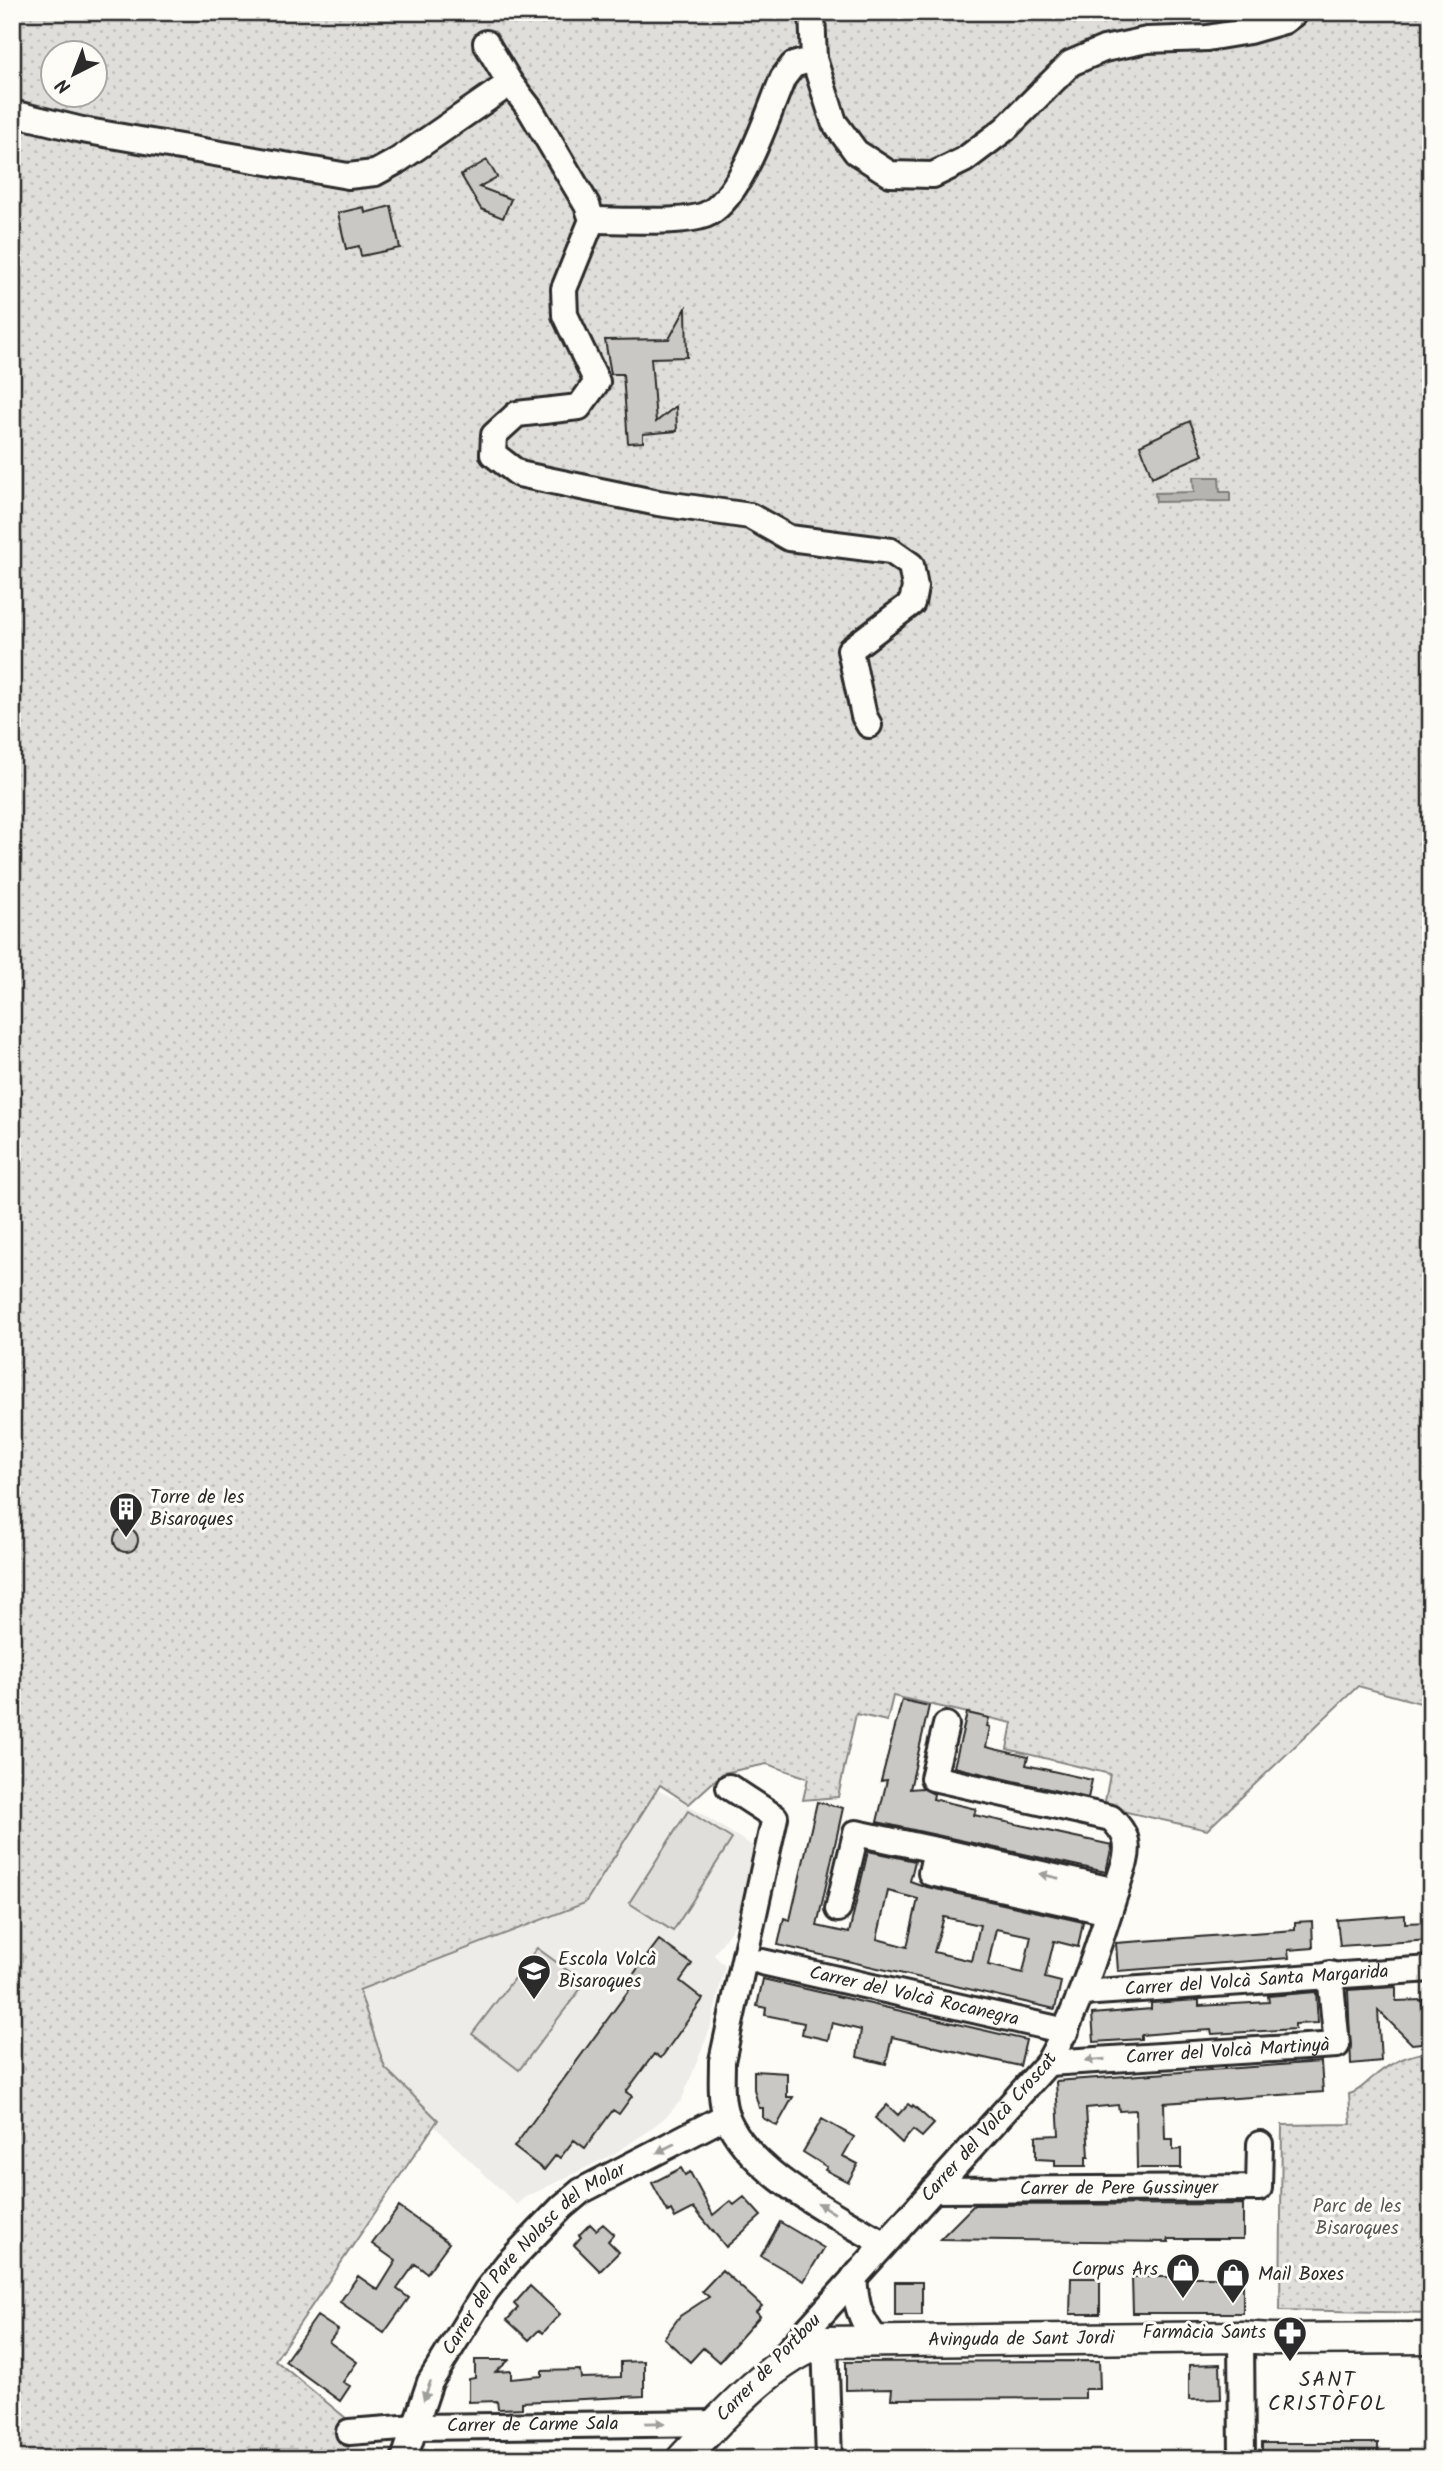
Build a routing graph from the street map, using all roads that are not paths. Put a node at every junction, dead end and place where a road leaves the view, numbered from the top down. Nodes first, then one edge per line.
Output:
1 (812, 12) edge
2 (1296, 12) edge
3 (486, 43) dead end
4 (814, 59) junction
5 (510, 83) junction
6 (12, 113) edge
7 (592, 220) junction
8 (869, 725) dead end
9 (946, 1725) dead end
10 (729, 1787) dead end
11 (1112, 1901) junction
12 (838, 1909) dead end
13 (762, 1962) dead end
14 (1431, 1969) edge
15 (1330, 1974) junction
16 (1082, 1993) junction
17 (1066, 2031) junction
18 (1048, 2063) junction
19 (726, 2116) junction
20 (1260, 2144) dead end
21 (933, 2190) junction
22 (884, 2244) junction
23 (855, 2277) junction
24 (1241, 2337) junction
25 (1431, 2339) edge
26 (877, 2340) junction
27 (825, 2342) junction
28 (754, 2389) junction
29 (717, 2423) junction
30 (415, 2427) junction
31 (349, 2432) dead end
32 (404, 2459) edge
33 (682, 2459) edge
34 (829, 2459) edge
35 (1242, 2459) edge

1 - 4 street
2 - 4 street
3 - 5 street
4 - 7 street
5 - 6 street
5 - 7 street
7 - 8 street
9 - 11 street, Carrer del Volcà Croscat
10 - 19 street
11 - 12 street
11 - 16 street, Carrer del Volcà Croscat
13 - 17 street, Carrer del Volcà Rocanegra
14 - 15 street, Carrer del Volcà Santa Margarida
15 - 16 street, Carrer del Volcà Santa Margarida
15 -> 18 street, Carrer del Volcà Martinyà
16 - 17 street, Carrer del Volcà Croscat
17 - 18 street, Carrer del Volcà Croscat
18 - 21 street, Carrer del Volcà Croscat
22 -> 19 street
19 -> 30 street, Carrer del Pare Nolasc del Molar
20 - 21 street, Carrer de Pere Gussinyer
21 - 22 street, Carrer del Volcà Croscat
22 - 23 street, Carrer del Volcà Croscat
23 - 26 street
23 - 28 street, Carrer de Portbou
24 - 25 main road, Avinguda de Sant Jordi
24 - 26 main road, Avinguda de Sant Jordi
24 - 35 street
26 - 27 main road, Avinguda de Sant Jordi
27 - 28 main road, Avinguda de Sant Jordi
27 - 34 street
28 - 29 main road, Carrer de Portbou
30 -> 29 street, Carrer de Carme Sala
29 - 33 main road, Carrer de Portbou
30 - 31 street, Carrer de Carme Sala
30 - 32 street, Carrer del Pare Nolasc del Molar

